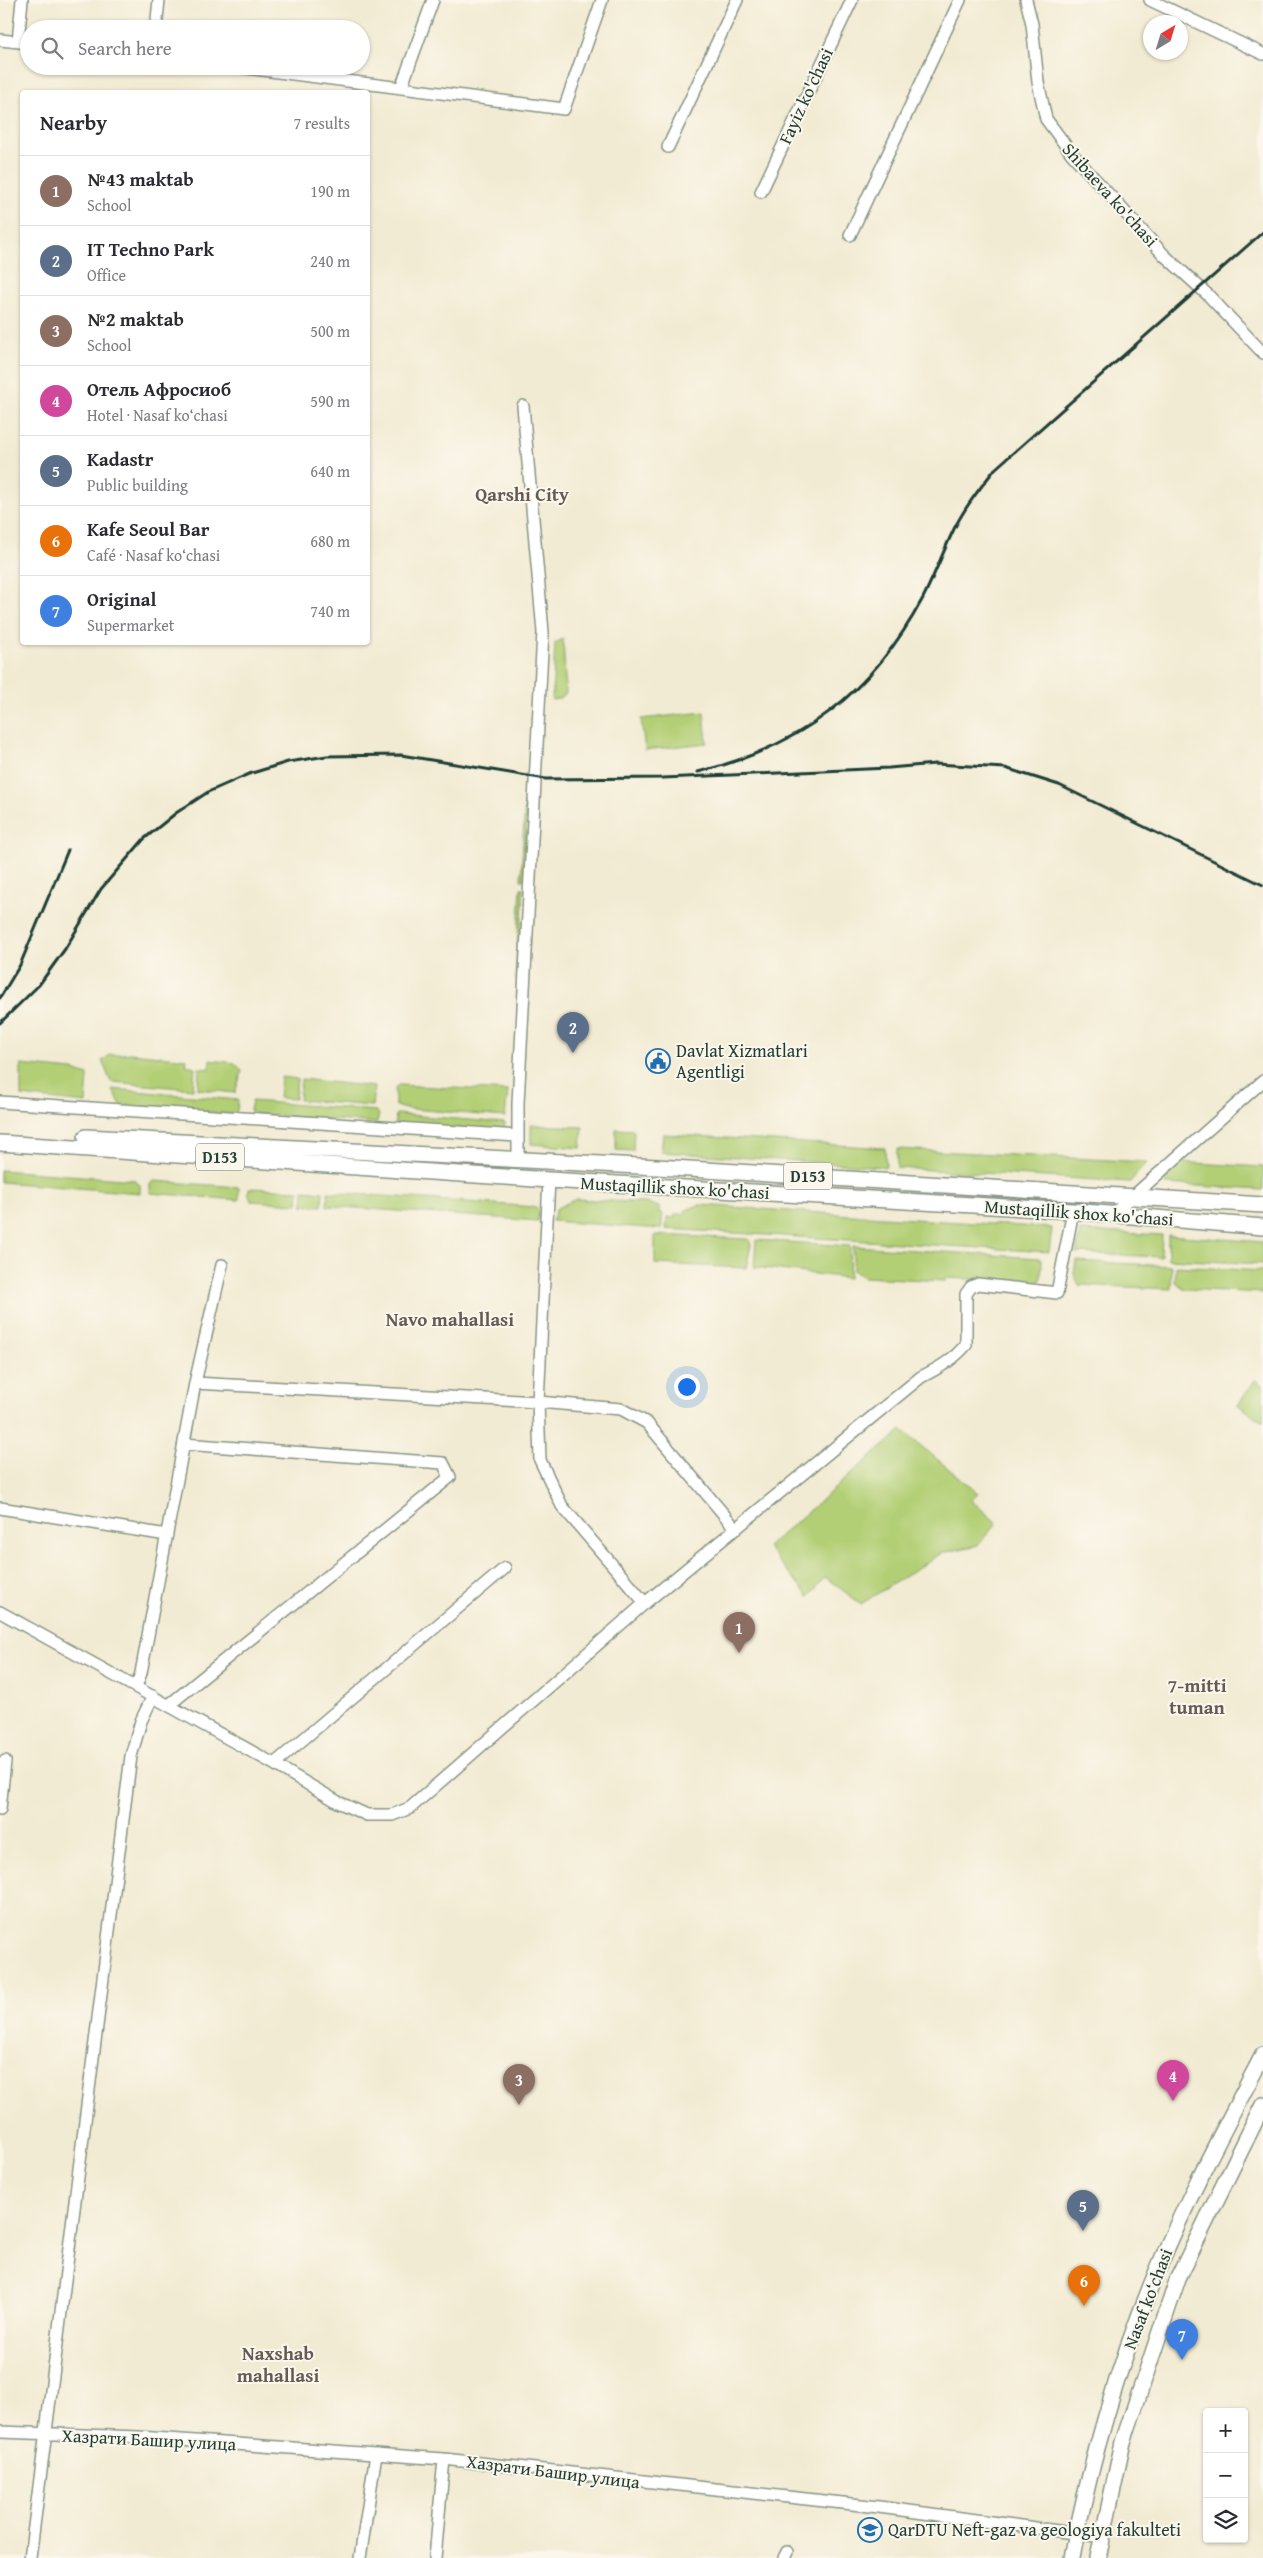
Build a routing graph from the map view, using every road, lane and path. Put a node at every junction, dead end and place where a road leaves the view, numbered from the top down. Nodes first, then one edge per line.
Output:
1 (22, 0) edge
2 (159, 0) edge
3 (433, 0) edge
4 (602, 0) edge
5 (737, 0) edge
6 (852, 0) edge
7 (960, 0) edge
8 (1026, 0) edge
9 (1150, 0) edge
10 (22, 20) edge
11 (157, 20) edge
12 (0, 40) edge
13 (20, 43) edge
14 (1263, 54) edge
15 (301, 75) edge
16 (401, 88) junction
17 (668, 147) dead end
18 (761, 192) dead end
19 (850, 235) dead end
20 (1263, 353) edge
21 (523, 406) dead end
22 (1263, 1081) edge
23 (0, 1102) edge
24 (0, 1132) edge
25 (518, 1136) junction
26 (88, 1142) junction
27 (0, 1143) edge
28 (372, 1152) junction
29 (518, 1160) junction
30 (372, 1168) junction
31 (549, 1180) junction
32 (1076, 1192) junction
33 (1134, 1195) junction
34 (1263, 1205) edge
35 (1073, 1211) junction
36 (1112, 1214) junction
37 (1263, 1227) edge
38 (222, 1265) dead end
39 (196, 1383) junction
40 (538, 1402) junction
41 (184, 1444) junction
42 (0, 1508) edge
43 (736, 1529) junction
44 (167, 1535) junction
45 (505, 1568) dead end
46 (646, 1604) junction
47 (0, 1612) edge
48 (136, 1687) junction
49 (153, 1696) junction
50 (169, 1705) junction
51 (5, 1761) dead end
52 (274, 1764) junction
53 (0, 1809) edge
54 (1263, 2055) edge
55 (1263, 2105) edge
56 (0, 2432) edge
57 (44, 2435) junction
58 (376, 2454) junction
59 (444, 2459) junction
60 (1077, 2533) junction
61 (1103, 2537) junction
62 (30, 2558) edge
63 (360, 2558) edge
64 (435, 2558) edge
65 (1072, 2558) edge
66 (1098, 2558) edge

1 - 10 street
2 - 11 street
3 - 16 street
4 - 16 street
5 - 17 street
6 - 18 street, Fayiz ko'chasi
7 - 19 street
8 - 20 street, Shibaeva ko'chasi
9 - 14 street
12 - 13 street
15 - 16 street
21 - 25 street
22 - 33 street
23 - 25 street
24 - 26 main road, D153
25 - 29 street
26 - 27 main road, D153
26 - 28 main road, Mustaqillik shox ko'chasi / D153
26 - 30 main road, Mustaqillik shox ko'chasi / D153
28 - 29 main road, Mustaqillik shox ko'chasi / D153
28 - 30 main road
29 - 32 main road, Mustaqillik shox ko'chasi / D153
30 - 31 main road, Mustaqillik shox ko'chasi / D153
31 - 35 main road, Mustaqillik shox ko'chasi / D153
31 - 40 street
32 - 33 main road, Mustaqillik shox ko'chasi / D153
32 - 35 main road
33 - 34 main road, Mustaqillik shox ko'chasi / D153
33 - 36 street
35 - 36 main road, Mustaqillik shox ko'chasi / D153
35 - 43 street
36 - 37 main road, Mustaqillik shox ko'chasi / D153
38 - 39 street
39 - 40 street
39 - 41 street
40 - 43 street
40 - 46 street
41 - 44 street
41 - 50 street
42 - 44 street
43 - 46 street
44 - 48 street
45 - 52 street
46 - 52 street
47 - 48 street
48 - 49 street
49 - 50 street
49 - 57 street
50 - 52 street
51 - 53 street
54 - 60 main road, Nasaf ko‘chasi
55 - 61 main road, Nasaf ko‘chasi
56 - 57 street, Хазрати Башир улица
57 - 58 street, Хазрати Башир улица
57 - 62 street
58 - 59 street, Хазрати Башир улица
58 - 63 street
59 - 60 street, Хазрати Башир улица
59 - 64 street
60 - 61 street, Хазрати Башир улица
60 - 65 main road, Nasaf ko‘chasi
61 - 66 main road, Nasaf ko‘chasi

